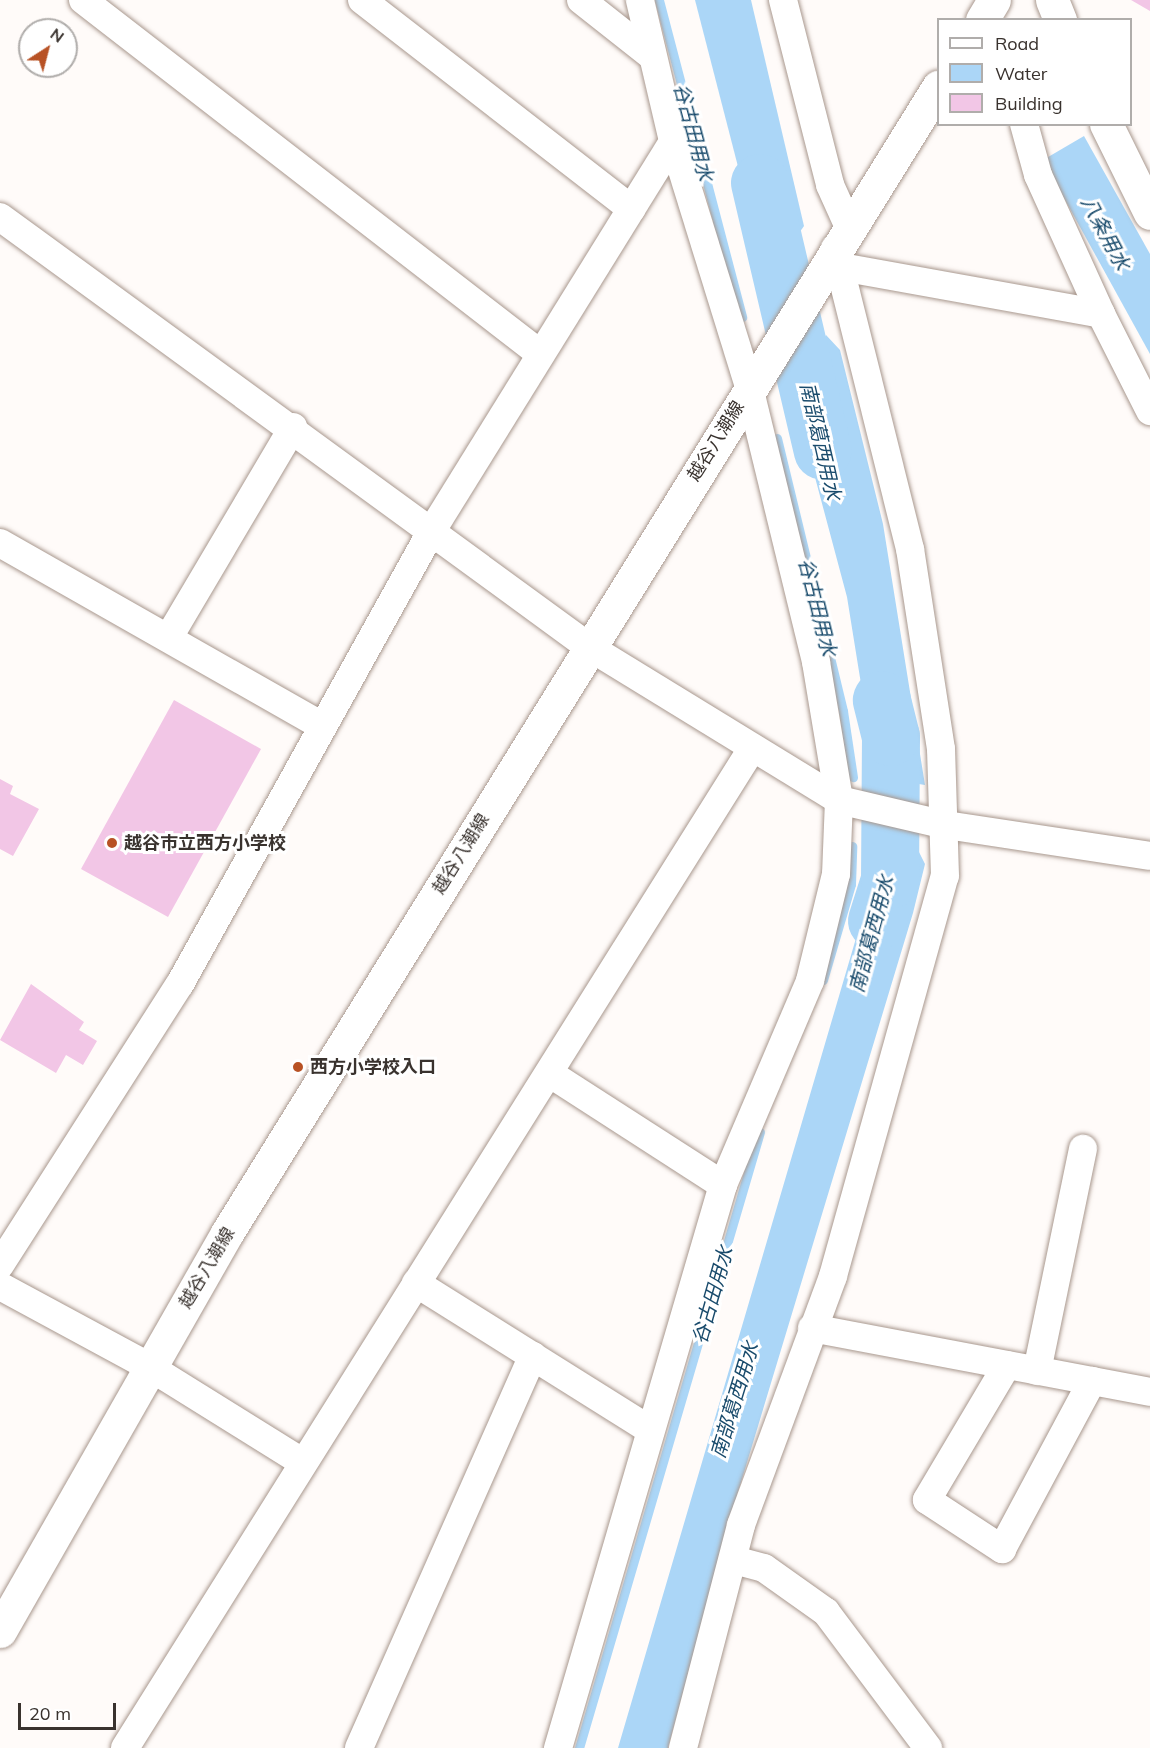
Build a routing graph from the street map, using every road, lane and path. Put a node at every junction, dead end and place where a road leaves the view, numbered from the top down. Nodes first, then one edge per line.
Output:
1 (83, 0) edge
2 (362, 0) edge
3 (581, 0) edge
4 (640, 0) edge
5 (783, 0) edge
6 (994, 0) edge
7 (1052, 0) edge
8 (112, 9) edge
9 (983, 18) edge
10 (1059, 18) edge
11 (652, 56) junction
12 (935, 96) edge
13 (1025, 126) edge
14 (1107, 126) edge
15 (673, 141) junction
16 (1146, 196) edge
17 (631, 209) junction
18 (0, 218) edge
19 (841, 247) junction
20 (1101, 314) junction
21 (539, 353) junction
22 (750, 386) junction
23 (1150, 411) edge
24 (293, 427) junction
25 (431, 532) junction
26 (0, 543) edge
27 (169, 637) junction
28 (589, 647) junction
29 (321, 725) junction
30 (751, 750) junction
31 (839, 800) junction
32 (946, 825) junction
33 (1150, 856) edge
34 (549, 1073) junction
35 (1083, 1149) dead end
36 (723, 1185) junction
37 (0, 1265) edge
38 (416, 1283) junction
39 (0, 1286) edge
40 (812, 1328) junction
41 (533, 1356) junction
42 (1007, 1365) junction
43 (148, 1366) junction
44 (1037, 1371) junction
45 (1092, 1381) junction
46 (1149, 1384) edge
47 (649, 1429) junction
48 (302, 1462) junction
49 (734, 1560) junction
50 (0, 1631) edge
51 (125, 1748) edge
52 (359, 1748) edge
53 (558, 1748) edge
54 (683, 1748) edge
55 (928, 1748) edge

1 - 8 street
2 - 17 street
3 - 11 street
4 - 11 street
5 - 19 street
6 - 9 main road
7 - 10 main road
8 - 21 street
11 - 15 street
12 - 19 main road, 越谷八潮線
13 - 20 street
14 - 16 main road
15 - 17 street
15 - 22 street
17 - 21 street
18 - 24 street
19 - 20 street
19 - 22 main road, 越谷八潮線
19 - 32 street
20 - 23 street
21 - 25 street
22 - 28 main road, 越谷八潮線
22 - 31 street
24 - 25 street
24 - 27 street
25 - 28 street
25 - 29 street
26 - 27 street
27 - 29 street
28 - 30 street
28 - 43 main road, 越谷八潮線
29 - 37 street
30 - 31 street
30 - 34 street
31 - 32 street
31 - 36 street
32 - 33 street
32 - 40 street
34 - 36 street
34 - 38 street
35 - 44 street
36 - 47 street
38 - 41 street
38 - 48 street
39 - 43 street
40 - 42 street
40 - 49 street
41 - 47 street
41 - 52 street
42 - 44 street
42 - 45 street
43 - 48 street
43 - 50 main road, 越谷八潮線
44 - 45 street
45 - 46 street
47 - 53 street
48 - 51 street
49 - 54 street
49 - 55 street

